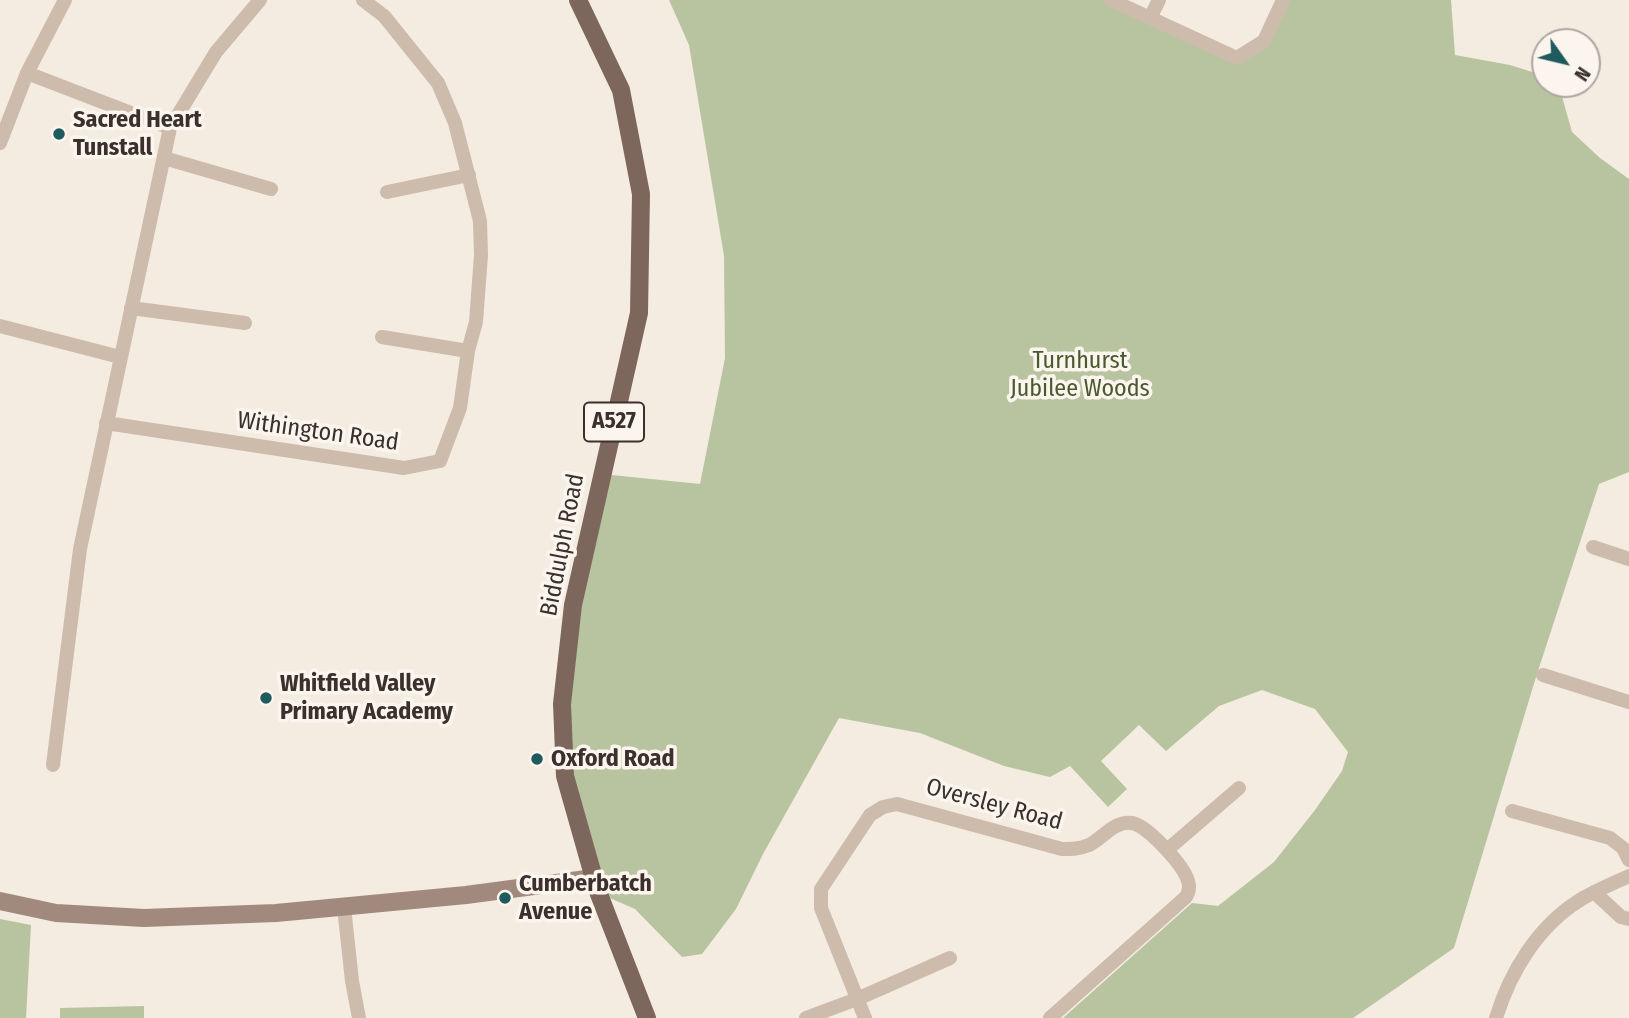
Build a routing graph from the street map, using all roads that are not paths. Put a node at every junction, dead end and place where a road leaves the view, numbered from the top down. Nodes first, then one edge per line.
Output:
1 (65, 0) edge
2 (260, 0) edge
3 (363, 0) edge
4 (578, 0) edge
5 (1111, 0) edge
6 (1159, 0) edge
7 (1283, 0) edge
8 (1150, 18) junction
9 (27, 73) junction
10 (170, 128) junction
11 (0, 144) edge
12 (164, 158) junction
13 (469, 175) junction
14 (271, 189) dead end
15 (387, 192) dead end
16 (131, 308) junction
17 (245, 323) dead end
18 (0, 326) edge
19 (382, 337) dead end
20 (468, 351) junction
21 (120, 357) junction
22 (106, 423) junction
23 (1593, 547) dead end
24 (1629, 559) edge
25 (1543, 675) dead end
26 (1629, 702) edge
27 (53, 765) dead end
28 (1239, 788) dead end
29 (1512, 811) dead end
30 (1167, 850) junction
31 (1629, 860) edge
32 (1629, 876) edge
33 (594, 878) junction
34 (1594, 892) junction
35 (0, 901) edge
36 (344, 907) junction
37 (1629, 919) edge
38 (950, 958) dead end
39 (857, 999) junction
40 (359, 1018) edge
41 (647, 1018) edge
42 (806, 1018) edge
43 (866, 1018) edge
44 (1050, 1018) edge
45 (1496, 1018) edge

1 - 9 street
2 - 10 street
3 - 13 street, Withington Road
4 - 33 main road, Biddulph Road / A527
5 - 8 street
6 - 8 street
7 - 8 street
9 - 10 street
9 - 11 street
10 - 12 street
12 - 14 street
12 - 16 street
13 - 15 street
13 - 20 street, Withington Road
16 - 17 street
16 - 21 street
18 - 21 street
19 - 20 street
20 - 22 street, Withington Road
21 - 22 street
22 - 27 street
23 - 24 street
25 - 26 street
28 - 30 street
29 - 31 street
30 - 39 street, Oversley Road
30 - 44 street, Oversley Road
32 - 34 street
33 - 36 street
33 - 41 main road, Biddulph Road / A527
34 - 37 street
34 - 45 street
35 - 36 street
36 - 40 street
38 - 39 street
39 - 42 street
39 - 43 street, Oversley Road

